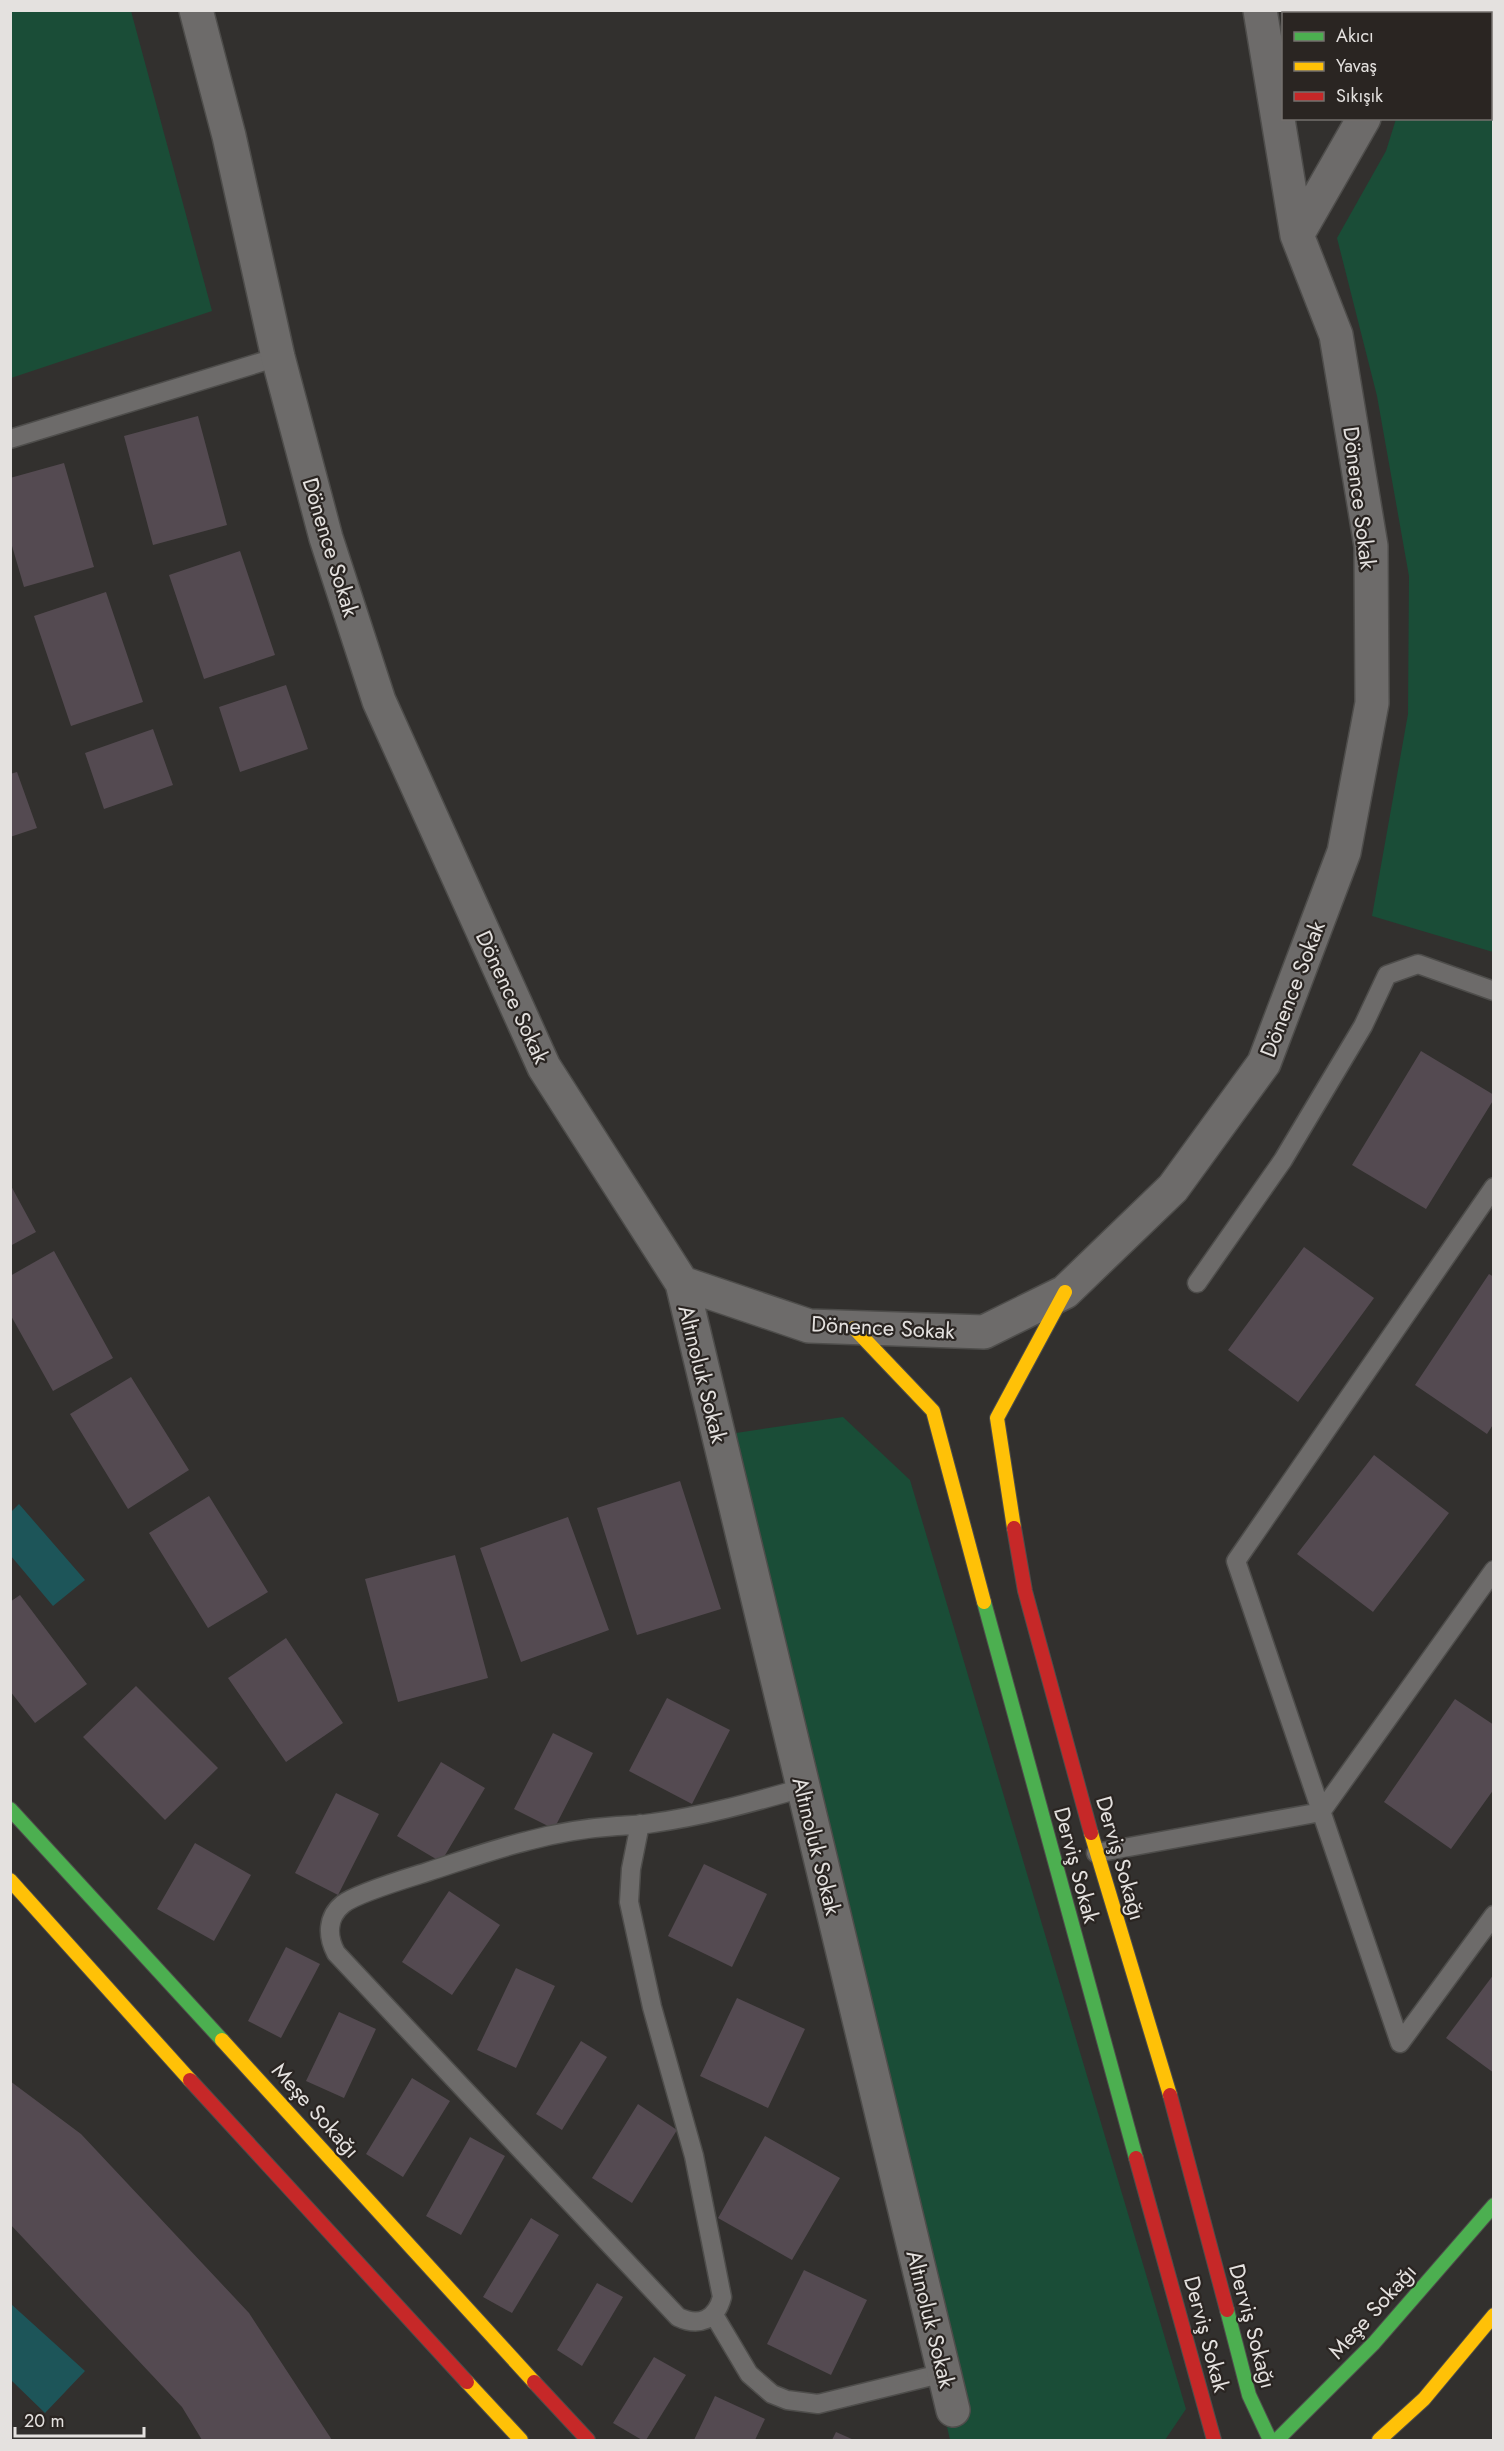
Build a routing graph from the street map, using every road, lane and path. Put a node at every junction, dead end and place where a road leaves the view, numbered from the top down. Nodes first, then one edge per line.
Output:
1 (196, 10) edge
2 (1260, 10) edge
3 (1363, 120) edge
4 (1297, 235) junction
5 (278, 357) junction
6 (10, 439) edge
7 (1494, 991) edge
8 (1494, 1187) edge
9 (682, 1283) junction
10 (1197, 1283) dead end
11 (1065, 1292) junction
12 (854, 1328) junction
13 (1494, 1570) edge
14 (803, 1788) junction
15 (10, 1809) edge
16 (1321, 1812) junction
17 (640, 1824) junction
18 (1096, 1853) junction
19 (10, 1880) edge
20 (1494, 1916) edge
21 (1494, 2205) edge
22 (714, 2315) junction
23 (1494, 2315) edge
24 (944, 2373) junction
25 (953, 2409) dead end
26 (521, 2440) edge
27 (588, 2440) edge
28 (1214, 2440) edge
29 (1270, 2440) edge
30 (1277, 2440) edge
31 (1379, 2440) edge

1 - 5 street, Dönence Sokak
2 - 4 street, Dönence Sokak
3 - 4 street
4 - 11 street, Dönence Sokak
5 - 6 lane
5 - 9 street, Dönence Sokak
7 - 10 lane
8 - 16 lane
9 - 12 street, Dönence Sokak
9 - 14 street, Altınoluk Sokak
11 - 12 street, Dönence Sokak
11 - 18 street, Derviş Sokağı
12 - 28 street, Derviş Sokak
13 - 16 lane
14 - 17 lane
14 - 24 street, Altınoluk Sokak
15 - 27 street, Meşe Sokağı
16 - 18 lane
16 - 20 lane
17 - 22 lane
17 - 22 lane
18 - 29 street, Derviş Sokağı
19 - 26 street
21 - 30 street, Meşe Sokağı
22 - 24 lane
23 - 31 street
24 - 25 street, Altınoluk Sokak

